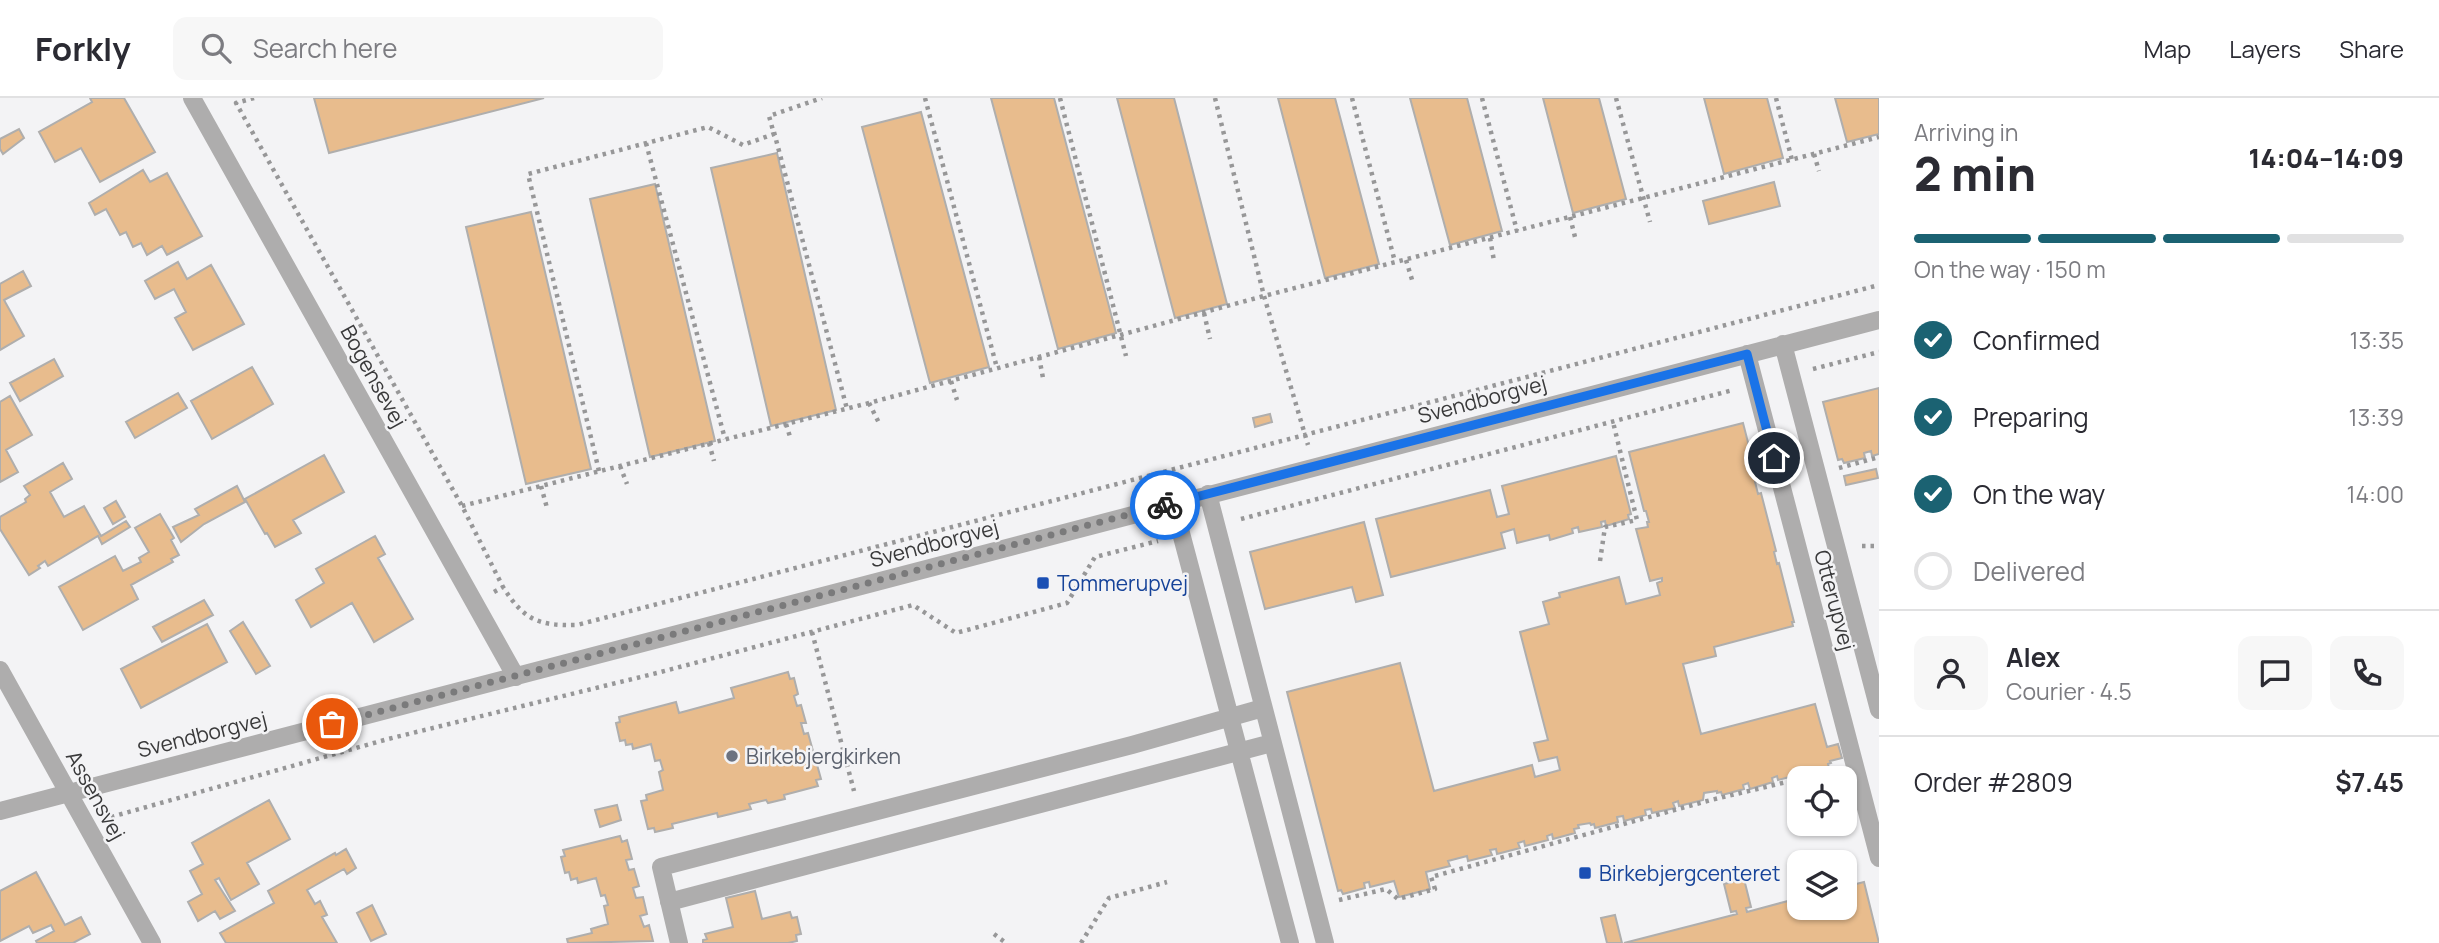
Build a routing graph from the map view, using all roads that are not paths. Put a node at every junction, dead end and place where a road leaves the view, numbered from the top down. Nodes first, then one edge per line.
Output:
1 (192, 98) edge
2 (1879, 320) edge
3 (1783, 344) junction
4 (1747, 354) junction
5 (1208, 494) junction
6 (1173, 503) junction
7 (0, 670) edge
8 (516, 677) junction
9 (1263, 708) junction
10 (1879, 710) edge
11 (1231, 717) junction
12 (1272, 743) junction
13 (1240, 751) junction
14 (68, 792) junction
15 (0, 811) edge
16 (1879, 858) edge
17 (669, 902) junction
18 (152, 943) edge
19 (679, 943) edge
20 (1290, 943) edge
21 (1325, 943) edge

1 - 8 street, Bogensevej
2 - 3 street, Svendborgvej
3 - 4 street, Svendborgvej
3 - 10 street, Otterupvej
4 - 5 street, Svendborgvej
4 - 16 street, Otterupvej
5 - 6 street, Svendborgvej
5 - 9 street
6 - 8 street, Svendborgvej
6 - 11 street
7 - 14 street, Assensvej
8 - 14 street, Svendborgvej
9 - 11 street
9 - 12 street
11 - 13 street
11 - 17 street
12 - 13 street
12 - 21 street
13 - 17 street
13 - 20 street
14 - 15 street, Svendborgvej
14 - 18 street, Assensvej
17 - 19 street

